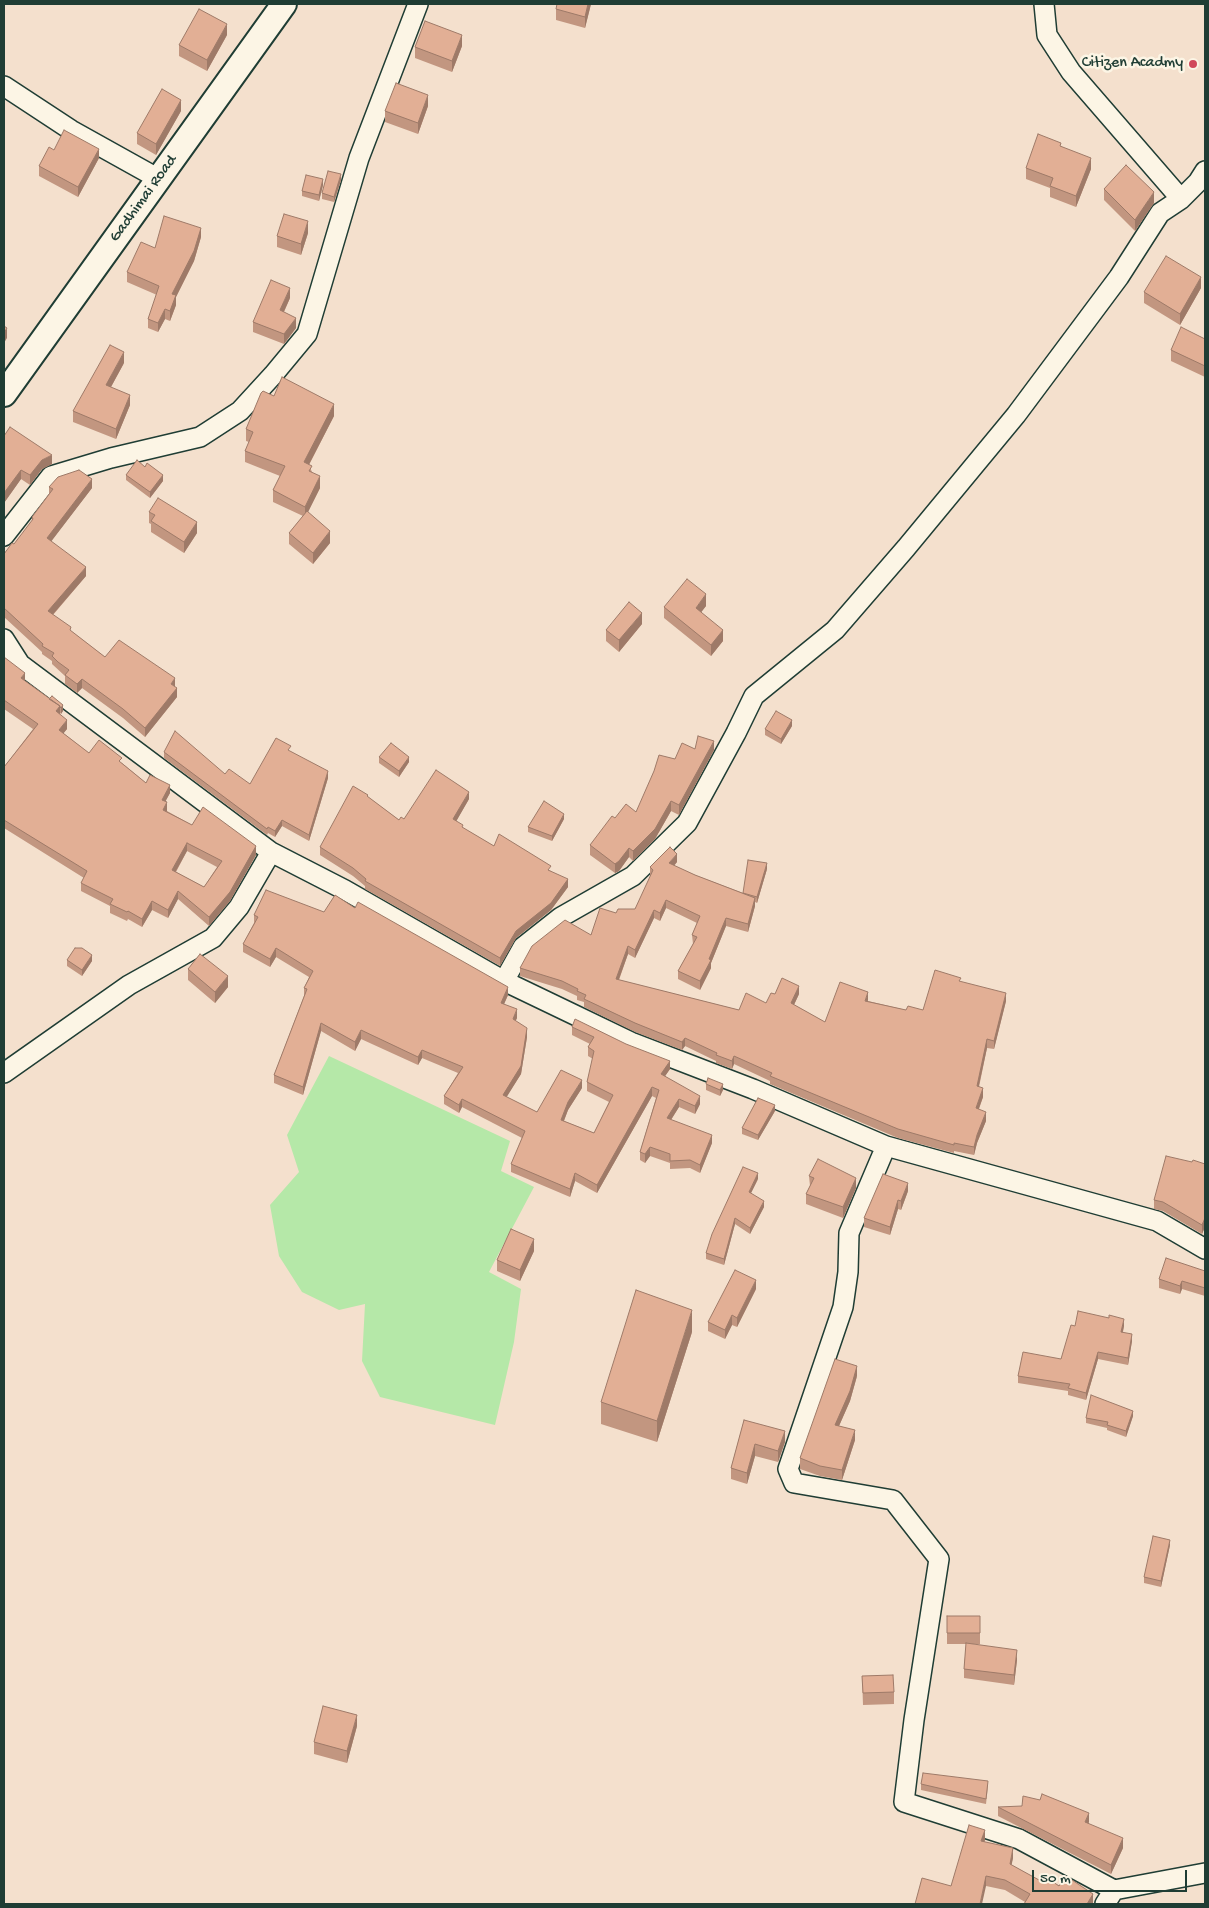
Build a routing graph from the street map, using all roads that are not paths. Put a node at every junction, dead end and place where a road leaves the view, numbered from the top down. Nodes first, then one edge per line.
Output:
1 (284, 4) edge
2 (418, 4) edge
3 (1044, 4) edge
4 (4, 86) edge
5 (1205, 170) edge
6 (159, 179) junction
7 (1181, 199) junction
8 (4, 394) edge
9 (4, 536) edge
10 (4, 639) edge
11 (271, 852) junction
12 (504, 981) junction
13 (4, 1073) edge
14 (886, 1146) junction
15 (1205, 1249) edge
16 (1205, 1873) edge
17 (1110, 1897) edge

1 - 6 street, Gadhimai Road
2 - 9 street
3 - 7 street
4 - 6 street
5 - 7 street
6 - 8 street, Gadhimai Road
7 - 12 street
10 - 11 street
11 - 12 street
11 - 13 street
12 - 14 street
14 - 15 street
14 - 17 street
16 - 17 street

